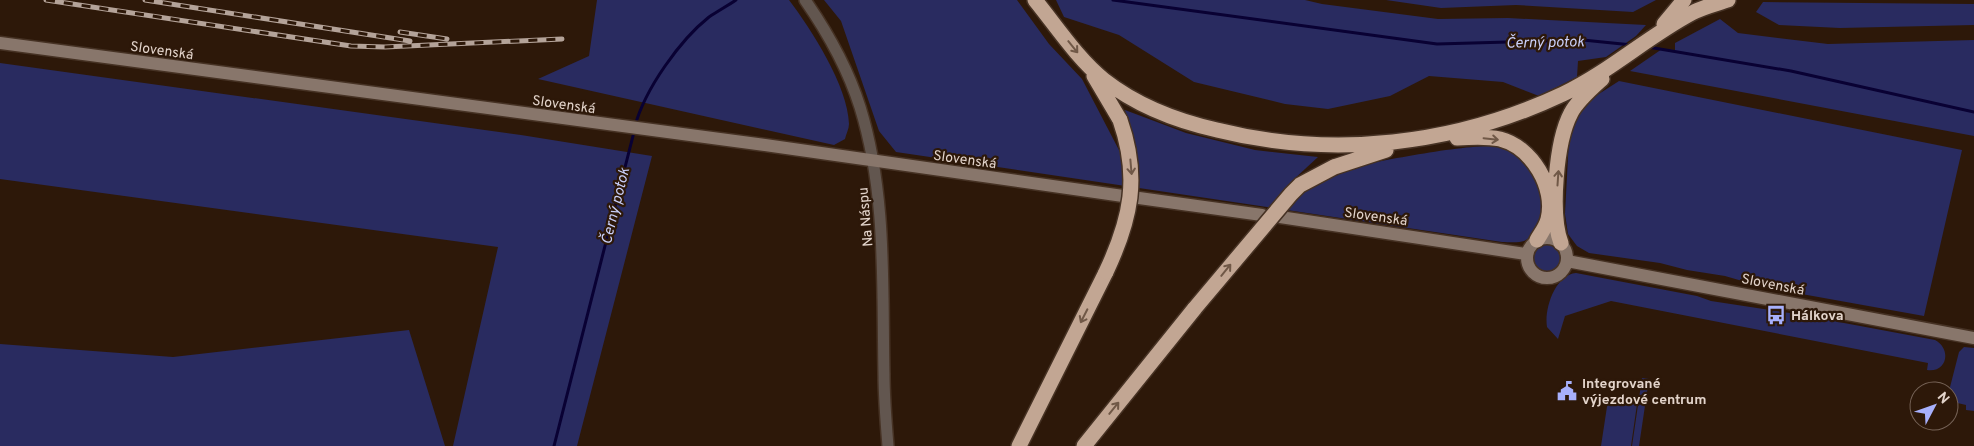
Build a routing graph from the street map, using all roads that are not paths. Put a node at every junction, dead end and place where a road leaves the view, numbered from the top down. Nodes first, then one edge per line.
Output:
1 (805, 0) edge
2 (1035, 0) edge
3 (1046, 0) edge
4 (1684, 0) edge
5 (1728, 0) edge
6 (1060, 30) junction
7 (0, 43) edge
8 (1628, 55) junction
9 (1087, 64) junction
10 (1598, 79) junction
11 (1425, 138) junction
12 (872, 162) junction
13 (1123, 196) dead end
14 (1139, 198) dead end
15 (1262, 215) dead end
16 (1280, 217) dead end
17 (1537, 240) junction
18 (1561, 243) junction
19 (1526, 254) junction
20 (1567, 261) junction
21 (1974, 338) edge
22 (888, 446) edge
23 (1019, 446) edge
24 (1084, 446) edge

1 - 12 street, Na Náspu
2 - 6 highway
3 - 6 highway
4 - 8 highway
5 - 8 highway
6 -> 9 highway
7 - 12 street, Slovenská
8 - 10 highway
9 - 11 highway
9 -> 23 highway, bridge
10 - 11 highway
18 -> 10 highway
11 -> 17 highway
24 -> 11 highway, bridge
12 - 13 street, Slovenská
12 - 22 street, Na Náspu
14 - 15 street
16 - 19 street, Slovenská
17 - 18 street
17 - 19 street
18 - 20 street
19 - 20 street
20 - 21 street, Slovenská

